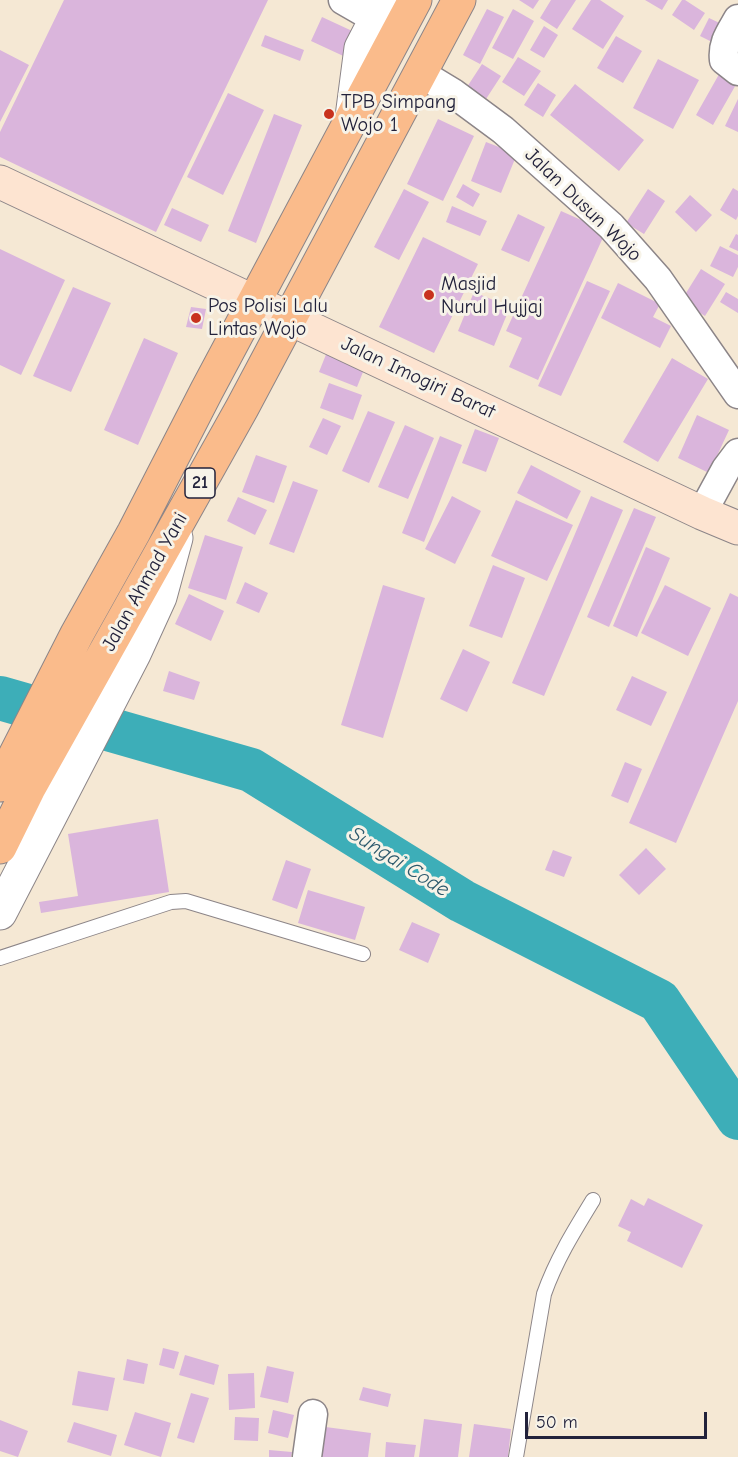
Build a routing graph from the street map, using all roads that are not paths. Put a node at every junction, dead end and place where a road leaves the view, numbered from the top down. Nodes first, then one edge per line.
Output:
1 (343, 0) edge
2 (415, 0) edge
3 (459, 0) edge
4 (381, 9) edge
5 (738, 20) edge
6 (738, 71) edge
7 (420, 74) junction
8 (351, 122) junction
9 (0, 182) edge
10 (254, 302) junction
11 (291, 318) junction
12 (738, 394) edge
13 (738, 453) edge
14 (702, 513) junction
15 (738, 528) edge
16 (121, 651) junction
17 (11, 783) edge
18 (0, 847) edge
19 (0, 913) edge
20 (363, 954) dead end
21 (0, 958) edge
22 (593, 1200) dead end
23 (313, 1414) dead end
24 (307, 1457) edge
25 (516, 1457) edge

1 - 4 street
2 - 8 highway, 21
3 - 7 highway, 21
4 - 8 street
5 - 6 street
7 - 11 highway, 21
7 - 12 street, Jalan Dusun Wojo
8 - 10 highway, 21
9 - 10 main road, Jalan Imogiri Barat
10 - 11 main road, Jalan Imogiri Barat
10 - 17 highway, Jalan Ahmad Yani / 21
11 - 14 main road, Jalan Imogiri Barat
11 - 16 highway, Jalan Ahmad Yani / 21
13 - 14 street
14 - 15 main road, Jalan Imogiri Barat
16 - 17 highway, Jalan Ahmad Yani / 21
16 - 19 street
17 - 18 highway, Jalan Ahmad Yani / 21
20 - 21 lane
22 - 25 lane
23 - 24 street

